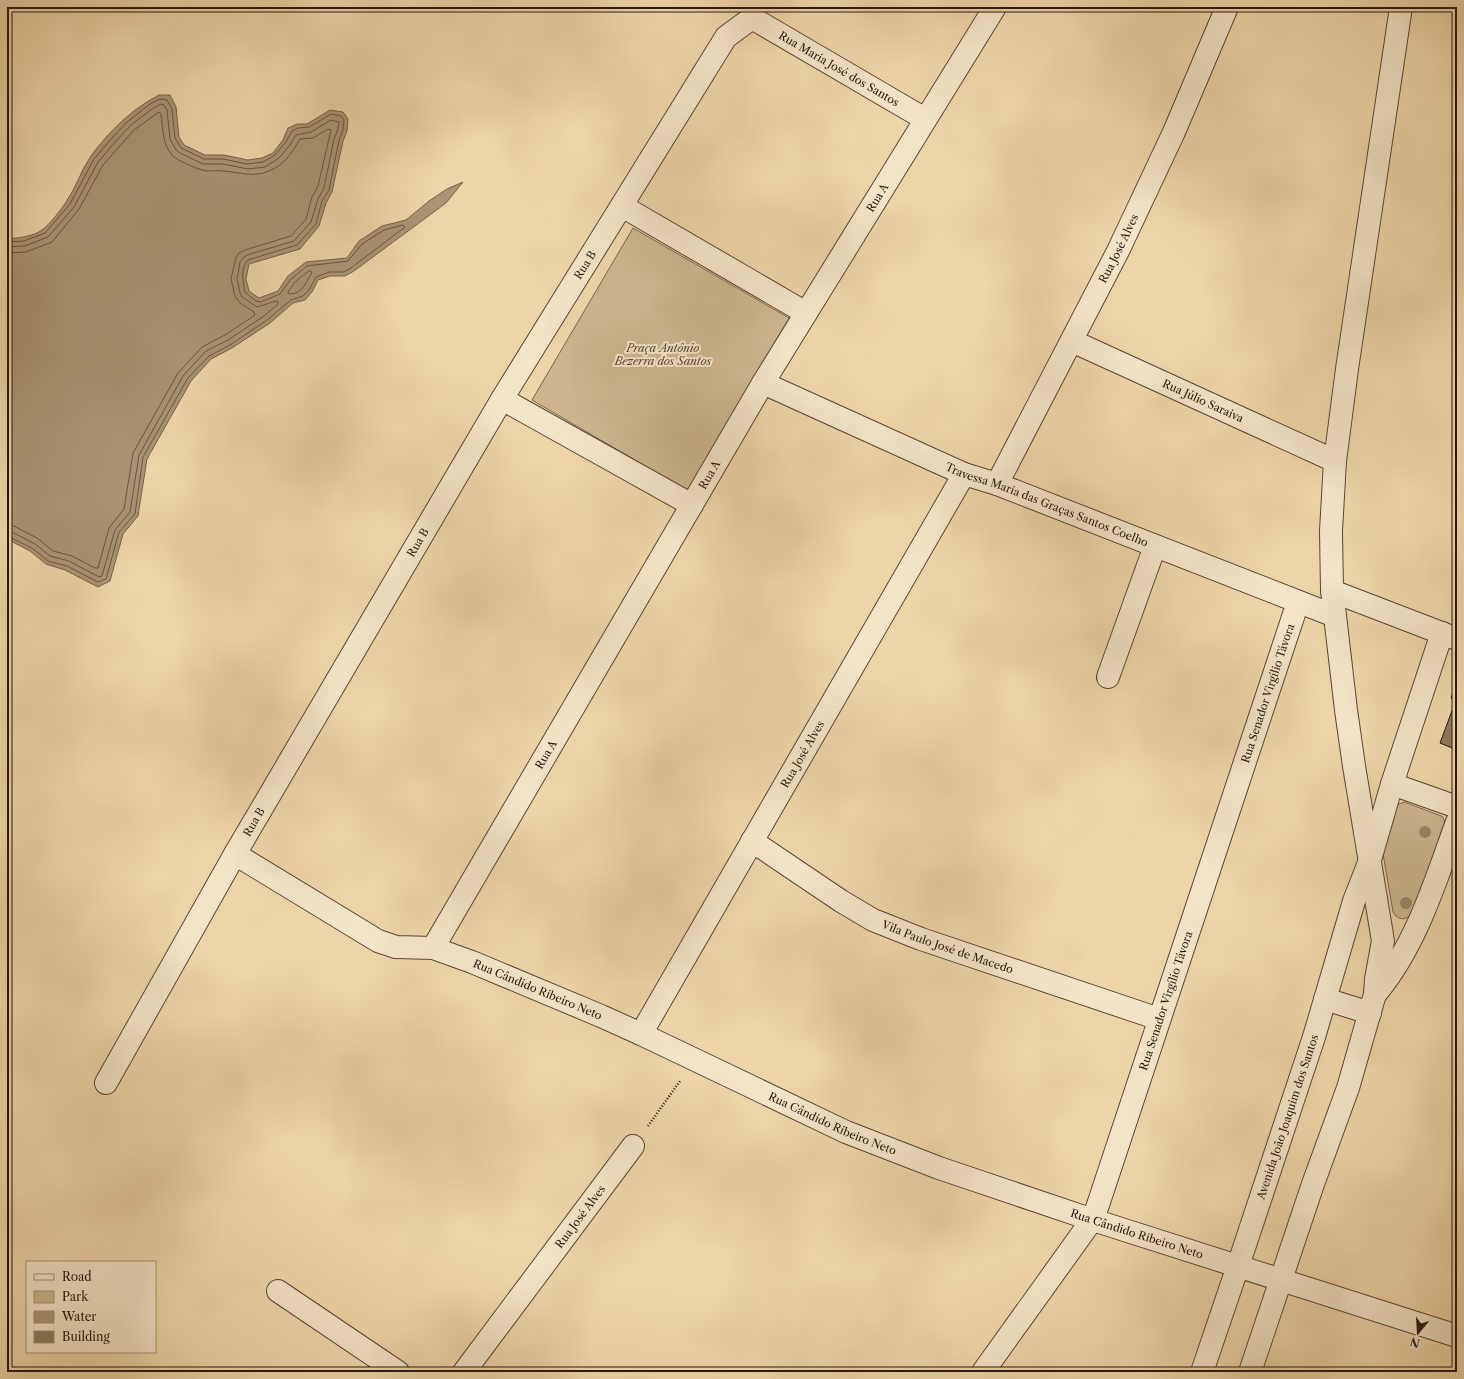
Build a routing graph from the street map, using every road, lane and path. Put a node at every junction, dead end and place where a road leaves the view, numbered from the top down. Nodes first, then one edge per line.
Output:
1 (995, 7) edge
2 (1227, 7) edge
3 (1401, 7) edge
4 (752, 18) joint
5 (925, 119) junction
6 (622, 206) junction
7 (806, 313) junction
8 (1072, 341) junction
9 (763, 383) junction
10 (502, 398) junction
11 (1335, 461) junction
12 (964, 474) junction
13 (997, 484) junction
14 (692, 505) junction
15 (1155, 546) junction
16 (1332, 591) junction
17 (1298, 602) junction
18 (1335, 616) junction
19 (1450, 636) edge
20 (1108, 677) dead end
21 (1392, 784) junction
22 (1457, 807) edge
23 (1457, 822) edge
24 (752, 841) junction
25 (235, 854) junction
26 (1370, 860) junction
27 (433, 948) junction
28 (1326, 999) junction
29 (1373, 1003) junction
30 (1159, 1019) junction
31 (641, 1034) junction
32 (696, 1060) junction
33 (106, 1083) dead end
34 (633, 1146) joint
35 (1093, 1220) junction
36 (1238, 1266) junction
37 (1282, 1280) junction
38 (278, 1291) dead end
39 (1457, 1336) edge
40 (398, 1372) edge
41 (464, 1372) edge
42 (983, 1372) edge
43 (1202, 1372) edge
44 (1250, 1372) edge

1 - 5 street, Rua A
2 - 8 street, Rua José Alves
3 - 11 street
4 - 5 street, Rua Maria José dos Santos
4 - 6 street, Rua B
5 - 7 street, Rua A
6 - 7 street
6 - 10 street, Rua B
7 - 9 street, Rua A
8 - 11 street, Rua Júlio Saraiva
8 - 13 street, Rua José Alves
9 - 12 street, Travessa Maria das Graças Santos Coelho
9 - 14 street, Rua A
10 - 14 street
10 - 25 street, Rua B
11 - 16 street
12 - 13 street, Travessa Maria das Graças Santos Coelho
12 - 24 street, Rua José Alves
13 - 15 street, Travessa Maria das Graças Santos Coelho
14 - 27 street, Rua A
15 - 17 street, Travessa Maria das Graças Santos Coelho
15 - 20 street
16 - 18 street
16 - 19 street
17 - 18 street, Travessa Maria das Graças Santos Coelho
17 - 30 street, Rua Senador Virgílio Távora
18 - 26 street
19 - 21 street, Avenida João Joaquim dos Santos
21 - 22 street
21 - 26 street, Avenida João Joaquim dos Santos
23 - 29 street, Avenida João Joaquim dos Santos
24 - 30 street, Vila Paulo José de Macedo
24 - 31 street, Rua José Alves
25 - 27 street, Rua Cândido Ribeiro Neto
25 - 33 street, Rua B
26 - 28 street, Avenida João Joaquim dos Santos
26 - 29 street, Avenida João Joaquim dos Santos
27 - 31 street, Rua Cândido Ribeiro Neto
28 - 29 street
28 - 36 street, Avenida João Joaquim dos Santos
29 - 37 street, Avenida João Joaquim dos Santos
30 - 35 street, Rua Senador Virgílio Távora
31 - 32 street, Rua Cândido Ribeiro Neto
32 - 34 path
32 - 35 street, Rua Cândido Ribeiro Neto
34 - 41 street, Rua José Alves
35 - 36 street, Rua Cândido Ribeiro Neto
35 - 42 street, Rua Senador Virgílio Távora
36 - 37 street, Rua Cândido Ribeiro Neto
36 - 43 street, Avenida João Joaquim dos Santos
37 - 39 street, Rua Cândido Ribeiro Neto
37 - 44 street, Avenida João Joaquim dos Santos
38 - 40 street

